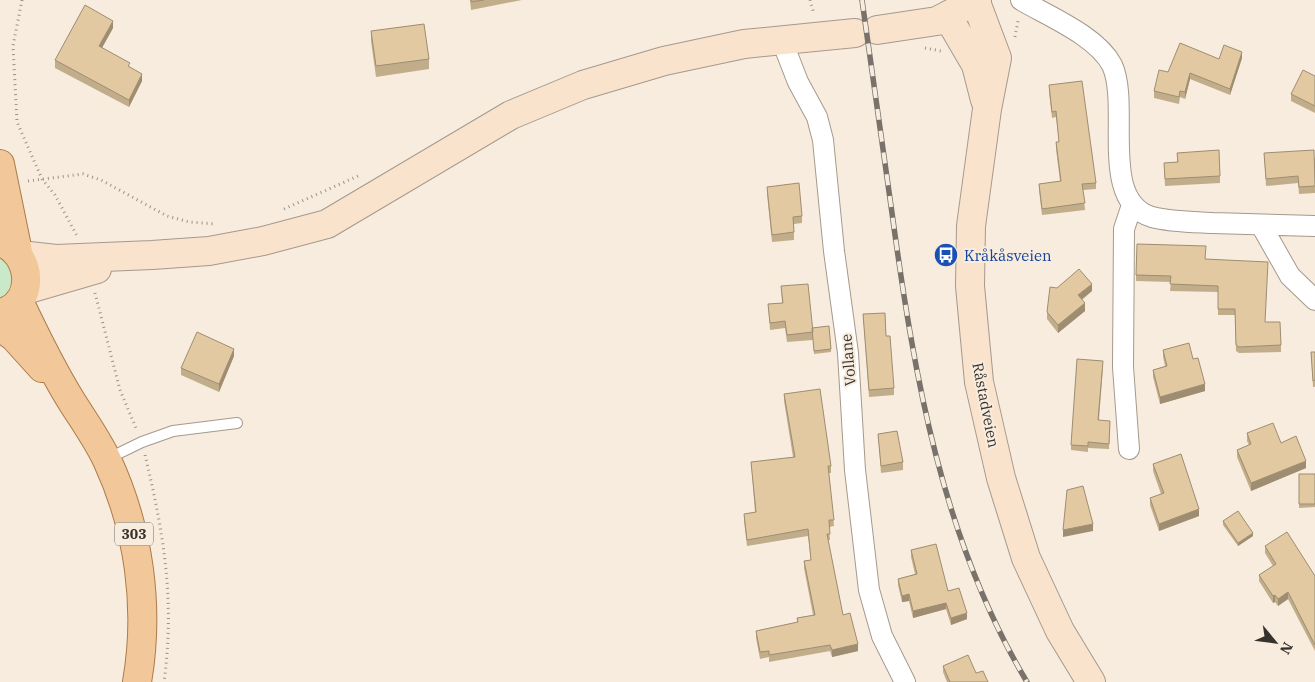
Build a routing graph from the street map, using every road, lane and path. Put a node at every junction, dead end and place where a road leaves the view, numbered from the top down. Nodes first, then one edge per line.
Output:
1 (22, 0) edge
2 (1021, 0) edge
3 (976, 1) edge
4 (948, 17) junction
5 (782, 41) junction
6 (918, 47) dead end
7 (944, 51) dead end
8 (987, 109) junction
9 (0, 164) edge
10 (362, 174) dead end
11 (42, 179) junction
12 (26, 181) dead end
13 (1132, 205) junction
14 (279, 210) dead end
15 (221, 224) dead end
16 (1262, 225) junction
17 (1315, 226) edge
18 (78, 239) dead end
19 (13, 250) edge
20 (152, 255) junction
21 (1315, 300) edge
22 (15, 301) edge
23 (0, 327) edge
24 (71, 400) junction
25 (237, 423) dead end
26 (1129, 449) dead end
27 (107, 459) junction
28 (137, 682) edge
29 (905, 682) edge
30 (1091, 682) edge

1 - 11 path
2 - 13 street
3 - 4 main road
3 - 8 main road, Råstadveien
4 - 5 main road
4 - 8 main road, Råstadveien
5 - 20 main road
5 - 29 street, Vollane
6 - 7 path
8 - 30 main road, Råstadveien
9 - 19 main road, 303
10 - 14 path
11 - 12 path
11 - 15 path
11 - 18 path
13 - 16 street
13 - 26 street
16 - 17 street
16 - 21 street
19 - 20 main road
19 - 22 main road, 303
20 - 22 main road
22 - 24 main road, 303
23 - 24 main road, 303
24 - 27 main road, 303
25 - 27 lane
27 - 28 main road, 303

